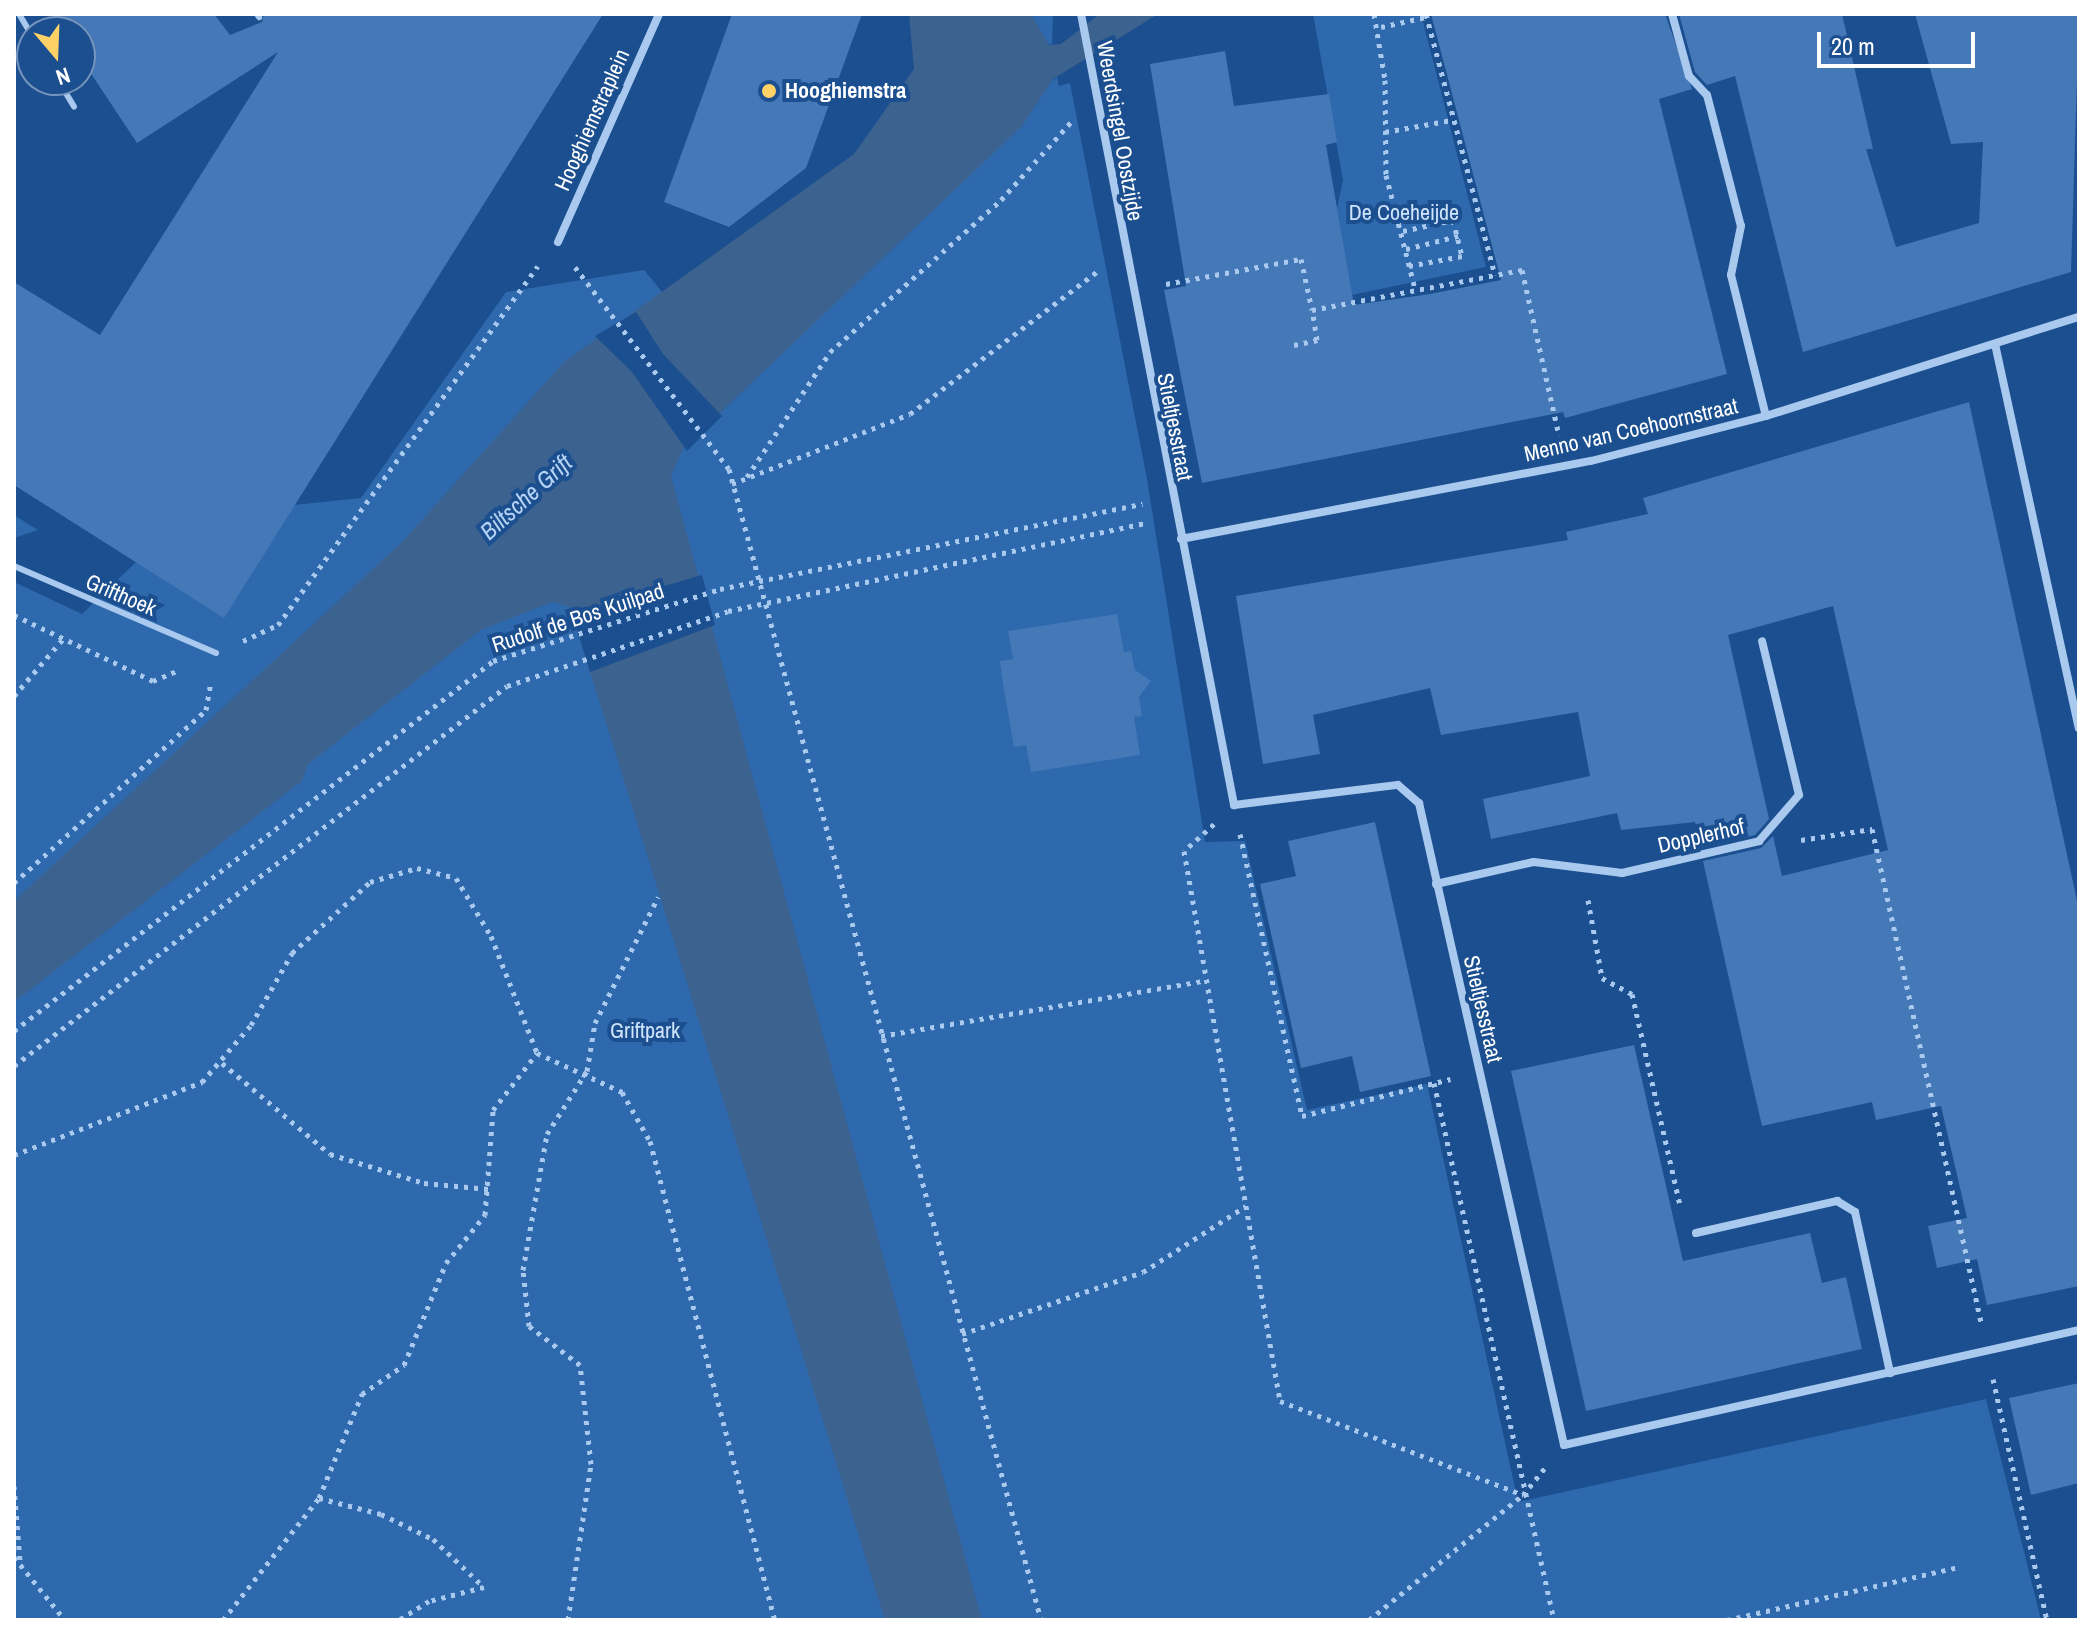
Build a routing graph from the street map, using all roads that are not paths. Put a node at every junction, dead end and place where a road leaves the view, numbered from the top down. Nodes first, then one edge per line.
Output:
1 (659, 14) edge
2 (1672, 14) edge
3 (1081, 18) edge
4 (67, 96) edge
5 (74, 107) dead end
6 (558, 242) road end
7 (1124, 254) joint
8 (2079, 317) edge
9 (1995, 344) junction
10 (1766, 416) junction
11 (1181, 539) junction
12 (14, 566) edge
13 (1762, 641) dead end
14 (216, 653) road end
15 (2079, 728) edge
16 (1436, 884) junction
17 (1696, 1233) road end
18 (2079, 1330) edge
19 (1890, 1373) junction

1 - 6 street, Hooghiemstraplein
2 - 10 street
3 - 7 street, Weerdsingel Oostzijde
4 - 5 lane
7 - 11 street, Stieltjesstraat
8 - 9 street, Menno van Coehoornstraat
9 - 10 street, Menno van Coehoornstraat
9 - 15 street
10 - 11 street, Menno van Coehoornstraat
11 - 16 street, Stieltjesstraat
12 - 14 lane, Grifthoek
13 - 16 street, Dopplerhof
16 - 19 street, Stieltjesstraat
17 - 19 street
18 - 19 street

